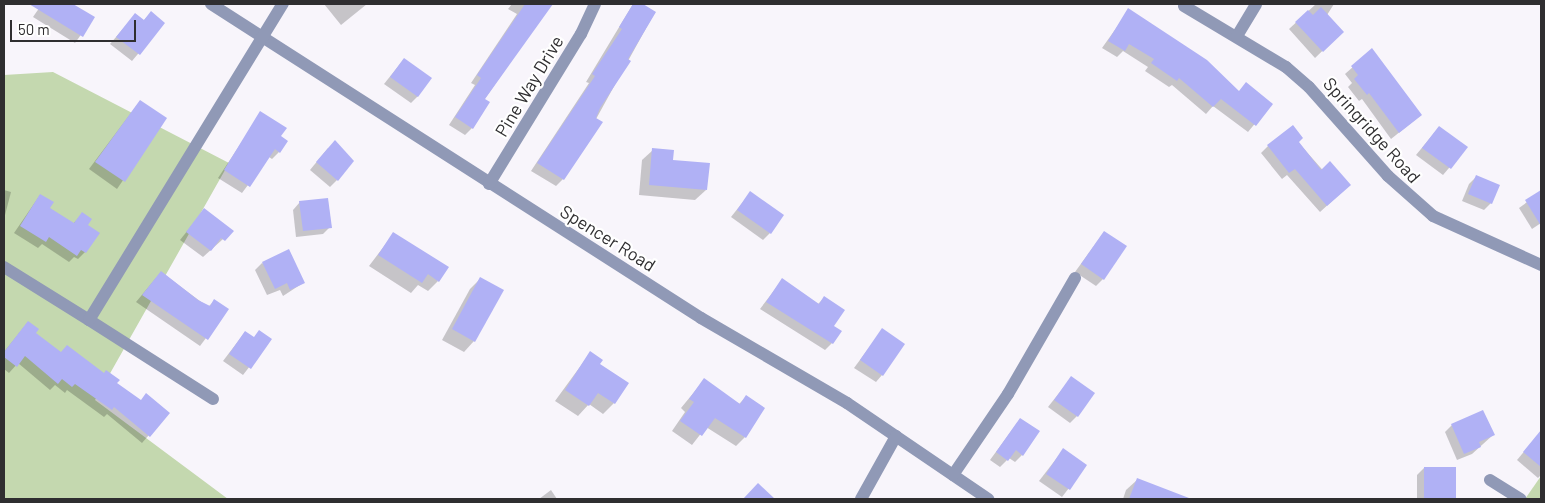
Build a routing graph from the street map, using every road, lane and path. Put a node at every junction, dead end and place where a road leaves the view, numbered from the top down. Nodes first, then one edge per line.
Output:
1 (210, 4) edge
2 (283, 4) edge
3 (595, 4) edge
4 (1256, 4) edge
5 (1184, 6) dead end
6 (1237, 36) junction
7 (263, 39) junction
8 (489, 184) junction
9 (1541, 265) edge
10 (4, 267) edge
11 (1076, 278) dead end
12 (89, 320) junction
13 (213, 399) dead end
14 (896, 436) junction
15 (953, 475) junction
16 (1490, 480) dead end
17 (861, 499) edge
18 (988, 499) edge
19 (1521, 499) edge

1 - 7 street, Spencer Road
2 - 7 street
3 - 8 street, Pine Way Drive
4 - 6 street
5 - 6 street, Springridge Road
6 - 9 street, Springridge Road
7 - 8 street, Spencer Road
7 - 12 street
8 - 14 street, Spencer Road
10 - 12 street
11 - 15 street
12 - 13 street
14 - 15 street, Spencer Road
14 - 17 street
15 - 18 street, Spencer Road
16 - 19 street

